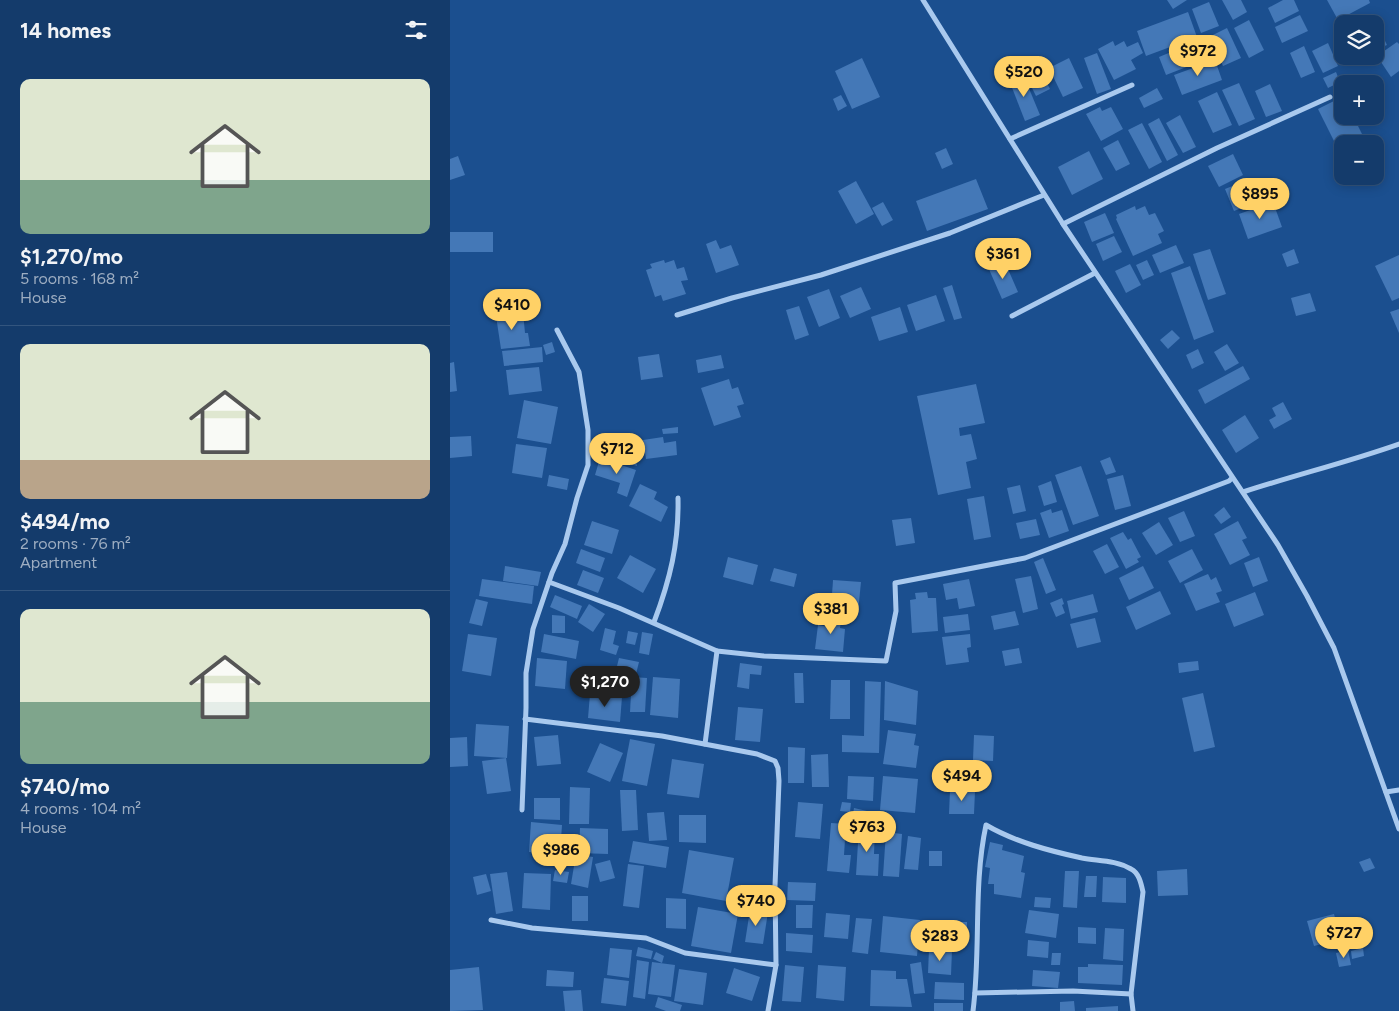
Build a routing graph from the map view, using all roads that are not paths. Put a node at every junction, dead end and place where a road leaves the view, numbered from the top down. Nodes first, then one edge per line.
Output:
1 (923, 0) edge
2 (1132, 85) dead end
3 (1330, 97) dead end
4 (1010, 138) junction
5 (1044, 195) junction
6 (1063, 224) junction
7 (1095, 272) junction
8 (677, 315) dead end
9 (1012, 316) dead end
10 (557, 330) dead end
11 (1399, 444) edge
12 (1232, 478) junction
13 (1243, 492) junction
14 (678, 498) dead end
15 (549, 582) junction
16 (654, 622) junction
17 (717, 651) junction
18 (525, 719) junction
19 (705, 744) junction
20 (1399, 790) edge
21 (1386, 792) junction
22 (522, 810) dead end
23 (1399, 828) edge
24 (491, 920) dead end
25 (776, 965) junction
26 (976, 993) junction
27 (1131, 994) junction
28 (768, 1011) edge
29 (974, 1011) edge
30 (1133, 1011) edge

1 - 4 street
2 - 4 street
3 - 6 street
4 - 5 street
5 - 6 street
5 - 8 street
6 - 7 street
7 - 9 street
7 - 12 street
10 - 15 street
11 - 13 street
12 - 13 street
12 - 17 street
13 - 21 street
14 - 16 street
15 - 16 street
15 - 18 street
16 - 17 street
17 - 19 street
18 - 19 street
18 - 22 street
19 - 25 street
20 - 21 street
21 - 23 street
24 - 25 street
25 - 28 street
26 - 27 street
26 - 27 street
26 - 29 street
27 - 30 street

